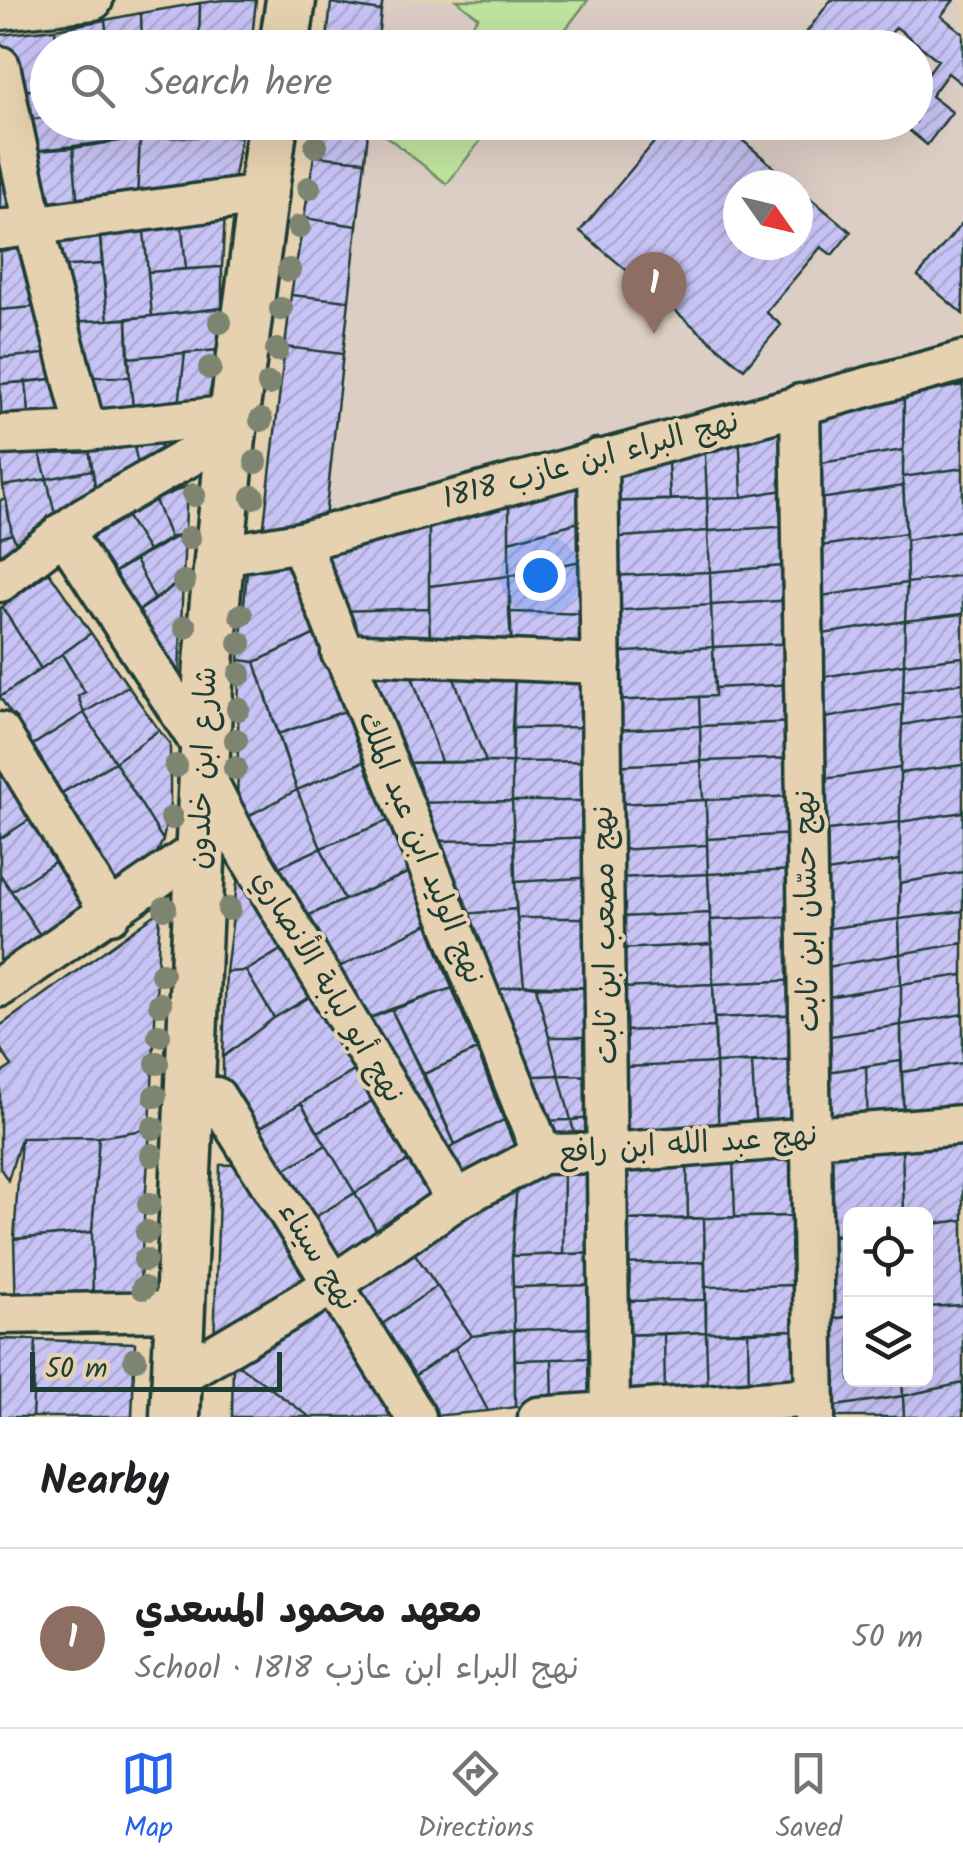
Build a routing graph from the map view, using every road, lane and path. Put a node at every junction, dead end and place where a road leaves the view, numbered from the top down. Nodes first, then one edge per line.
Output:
1 (94, 0) edge
2 (291, 0) edge
3 (0, 10) edge
4 (287, 30) edge
5 (0, 66) edge
6 (270, 140) edge
7 (262, 195) junction
8 (17, 228) edge
9 (963, 361) edge
10 (800, 404) junction
11 (233, 426) junction
12 (86, 431) junction
13 (0, 436) edge
14 (598, 459) junction
15 (63, 532) junction
16 (300, 542) junction
17 (218, 556) junction
18 (0, 582) edge
19 (341, 653) junction
20 (602, 664) junction
21 (0, 732) edge
22 (202, 759) junction
23 (201, 848) junction
24 (111, 914) junction
25 (0, 987) edge
26 (216, 1097) dead end
27 (963, 1125) edge
28 (811, 1137) junction
29 (609, 1153) junction
30 (542, 1154) junction
31 (456, 1200) junction
32 (334, 1284) junction
33 (178, 1311) junction
34 (0, 1314) edge
35 (175, 1398) edge
36 (815, 1407) edge
37 (610, 1411) junction
38 (416, 1417) edge
39 (538, 1417) edge

1 - 3 street
2 - 4 street
5 - 8 street
6 - 7 street, شارع ابن خلدون
7 - 8 street
7 - 11 street, شارع ابن خلدون
8 - 12 street
9 - 10 street, نهج البراء ابن عازب 1818
10 - 14 street, نهج البراء ابن عازب 1818
10 - 28 street, نهج حسّان ابن ثابت
11 - 12 street
11 - 15 street
11 - 17 street, شارع ابن خلدون
12 - 13 street
14 - 16 street, نهج البراء ابن عازب 1818
14 - 20 street, نهج مصعب ابن ثابت
15 - 18 street
15 - 22 street, نهج أبو لبابة الأنصاري
16 - 17 street, نهج البراء ابن عازب 1818
16 - 19 street, نهج الوليد ابن عبد الملك
17 - 22 street, شارع ابن خلدون
19 - 20 street
19 - 30 street, نهج الوليد ابن عبد الملك
20 - 29 street, نهج مصعب ابن ثابت
21 - 24 street
22 - 23 street, شارع ابن خلدون
22 - 31 street, نهج أبو لبابة الأنصاري
23 - 24 street
23 - 33 street, شارع ابن خلدون
24 - 25 street
26 - 32 street, نهج سيناء
27 - 28 street, نهج عبد الله ابن رافع
28 - 29 street, نهج عبد الله ابن رافع
28 - 36 street, نهج حسّان ابن ثابت
29 - 30 street, نهج عبد الله ابن رافع
29 - 37 street, نهج مصعب ابن ثابت
30 - 31 street, نهج عبد الله ابن رافع
31 - 32 street, نهج عبد الله ابن رافع
32 - 35 street, نهج عبد الله ابن رافع
32 - 38 street, نهج سيناء
33 - 34 street
33 - 35 street, شارع ابن خلدون
36 - 37 street
37 - 39 street

